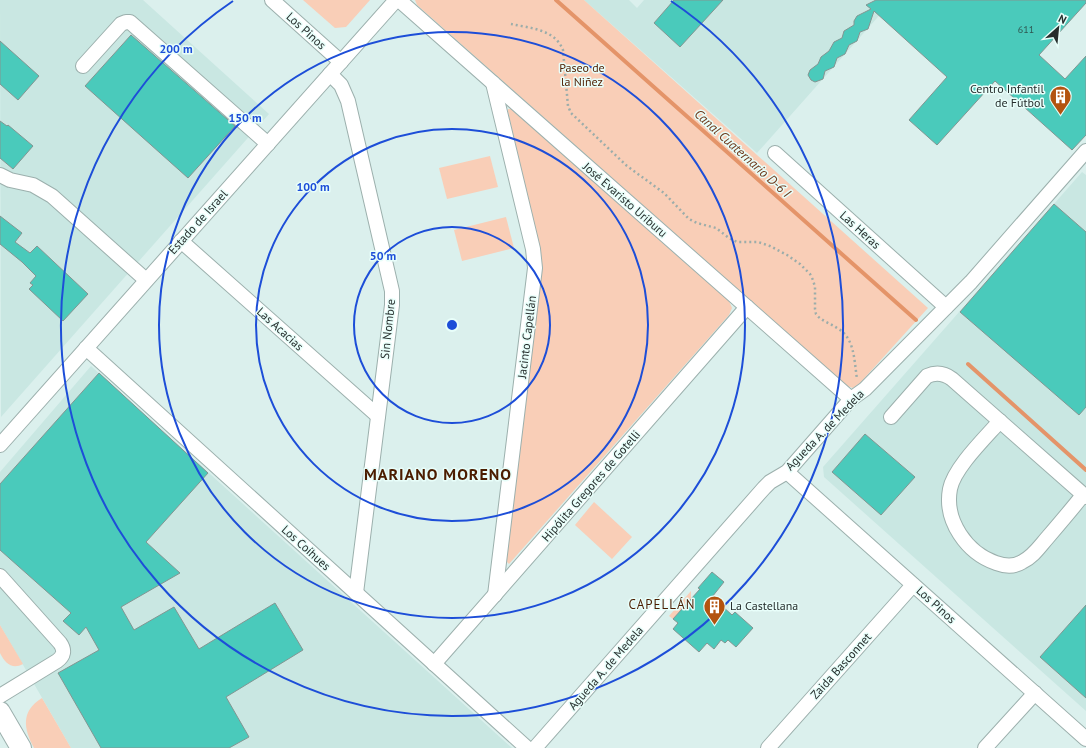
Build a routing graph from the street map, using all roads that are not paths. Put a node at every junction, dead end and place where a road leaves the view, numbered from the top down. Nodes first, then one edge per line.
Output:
1 (272, 0) edge
2 (396, 0) edge
3 (399, 0) edge
4 (341, 62) junction
5 (83, 66) dead end
6 (330, 74) junction
7 (493, 83) junction
8 (268, 144) junction
9 (1086, 151) edge
10 (775, 153) dead end
11 (0, 175) edge
12 (182, 241) junction
13 (146, 280) junction
14 (747, 307) junction
15 (946, 307) junction
16 (86, 348) junction
17 (851, 400) junction
18 (378, 416) junction
19 (891, 417) dead end
20 (1000, 421) junction
21 (0, 445) edge
22 (787, 472) junction
23 (1085, 496) edge
24 (0, 576) edge
25 (913, 585) junction
26 (356, 593) junction
27 (495, 595) junction
28 (434, 664) junction
29 (1035, 693) junction
30 (0, 696) edge
31 (0, 712) edge
32 (1086, 739) edge
33 (21, 748) edge
34 (527, 748) edge
35 (535, 748) edge
36 (768, 748) edge
37 (985, 748) edge

1 - 4 street, Los Pinos
2 - 4 street, Estado de Israel
3 - 7 street, José Evaristo Uriburu
4 - 6 street, Estado de Israel
5 - 8 street
6 - 8 street, Estado de Israel
6 - 18 street, Sin Nombre
7 - 14 street, José Evaristo Uriburu
7 - 27 street, Jacinto Capellán
8 - 12 street, Estado de Israel
9 - 15 street, Agueda A. de Medela
10 - 15 street, Las Heras
11 - 13 street
12 - 13 street, Estado de Israel
12 - 18 street, Las Acacias
13 - 16 street, Estado de Israel
14 - 17 street, José Evaristo Uriburu
14 - 27 street, Hipólita Gregores de Gotelli
15 - 17 street, Agueda A. de Medela
16 - 21 street, Estado de Israel
16 - 26 street, Los Coíhues
17 - 22 street, Agueda A. de Medela
18 - 26 street, Sin Nombre
19 - 20 street
20 - 23 street
20 - 23 street
22 - 25 street, Los Pinos
22 - 35 street, Agueda A. de Medela
24 - 30 street
25 - 29 street, Los Pinos
25 - 36 street, Zaida Basconnet
26 - 28 street, Los Coíhues
27 - 28 street, Hipólita Gregores de Gotelli
28 - 34 street, Los Coíhues
29 - 32 street, Los Pinos
29 - 37 street
31 - 33 highway

